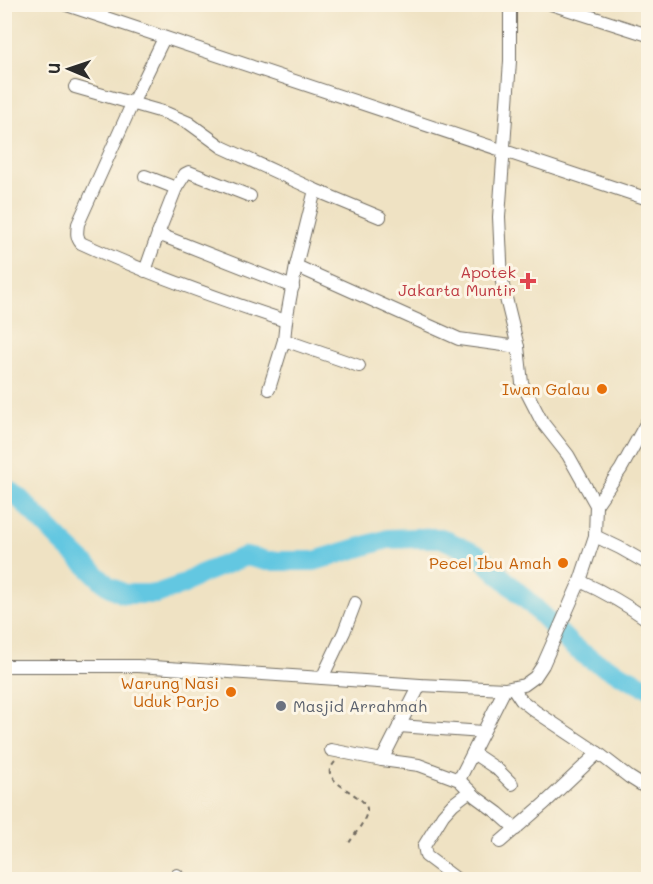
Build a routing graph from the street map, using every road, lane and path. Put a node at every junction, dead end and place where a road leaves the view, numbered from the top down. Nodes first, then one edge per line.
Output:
1 (64, 4) edge
2 (510, 4) edge
3 (551, 4) edge
4 (648, 35) edge
5 (164, 38) junction
6 (75, 87) dead end
7 (132, 104) junction
8 (503, 152) junction
9 (144, 176) dead end
10 (176, 188) junction
11 (315, 190) junction
12 (250, 196) dead end
13 (648, 199) edge
14 (380, 217) dead end
15 (158, 234) junction
16 (296, 266) junction
17 (145, 271) junction
18 (293, 287) junction
19 (286, 321) junction
20 (284, 340) junction
21 (518, 347) junction
22 (359, 366) dead end
23 (269, 388) dead end
24 (648, 420) edge
25 (596, 505) junction
26 (595, 536) junction
27 (648, 564) edge
28 (580, 581) junction
29 (355, 603) dead end
30 (648, 620) edge
31 (4, 666) edge
32 (322, 678) junction
33 (420, 685) junction
34 (509, 689) junction
35 (399, 726) junction
36 (483, 732) junction
37 (337, 752) joint
38 (472, 753) junction
39 (598, 753) junction
40 (382, 760) junction
41 (459, 780) junction
42 (513, 784) dead end
43 (648, 789) edge
44 (470, 791) junction
45 (516, 829) junction
46 (500, 842) dead end
47 (349, 843) dead end
48 (458, 879) edge

1 - 5 street
2 - 8 street
3 - 4 street
5 - 7 street
5 - 8 street
6 - 7 street
7 - 11 street
7 - 17 street
8 - 13 street
8 - 21 street
9 - 10 street
10 - 12 street
10 - 15 street
11 - 14 street
11 - 16 street
15 - 17 street
15 - 18 street
16 - 18 street
16 - 21 street
17 - 19 street
18 - 19 street
19 - 20 street
20 - 22 street
20 - 23 street
21 - 25 street
24 - 25 street
25 - 26 street
26 - 27 street
26 - 28 street
28 - 30 street
28 - 34 street
29 - 32 street
31 - 32 street
32 - 33 street
33 - 34 street
33 - 35 street
34 - 36 street
34 - 39 street
35 - 36 street
35 - 40 street
36 - 38 street
37 - 40 street
37 - 47 path
38 - 41 street
38 - 42 street
39 - 43 street
39 - 45 street
40 - 41 street
41 - 44 street
44 - 45 street
44 - 48 street
45 - 46 street

